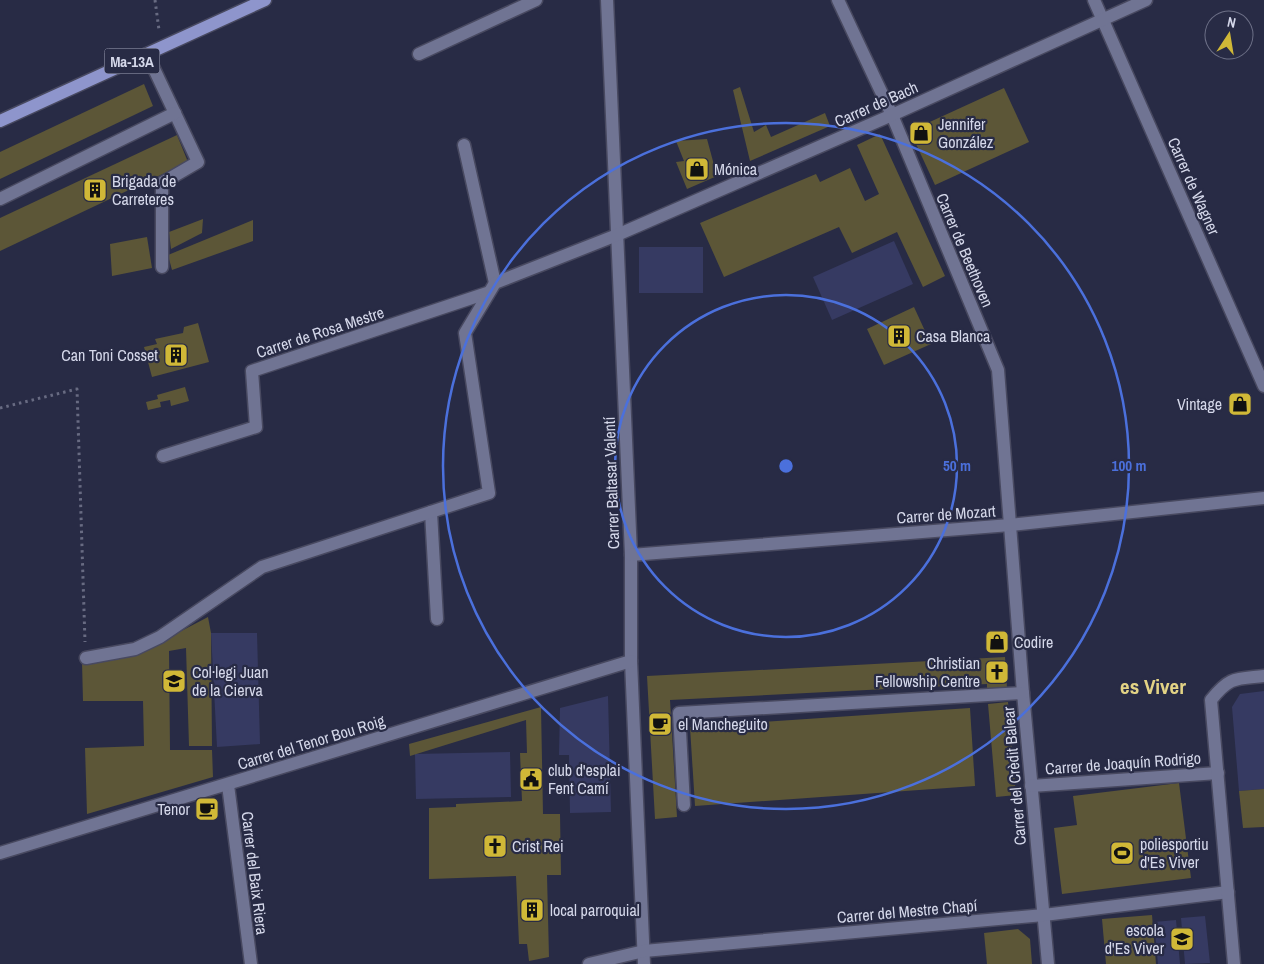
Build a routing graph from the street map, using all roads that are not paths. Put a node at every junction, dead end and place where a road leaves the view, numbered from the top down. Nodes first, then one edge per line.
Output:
1 (265, 0) edge
2 (536, 0) edge
3 (607, 0) edge
4 (838, 0) edge
5 (1094, 0) edge
6 (1146, 0) edge
7 (1103, 19) junction
8 (147, 54) junction
9 (419, 54) dead end
10 (175, 113) junction
11 (892, 115) junction
12 (0, 121) edge
13 (464, 145) dead end
14 (0, 199) edge
15 (617, 235) junction
16 (162, 267) dead end
17 (491, 288) junction
18 (1264, 386) edge
19 (164, 456) dead end
20 (1264, 498) edge
21 (431, 512) junction
22 (1010, 525) junction
23 (630, 555) junction
24 (437, 619) dead end
25 (86, 658) road end
26 (631, 661) junction
27 (1264, 676) edge
28 (1023, 694) junction
29 (1218, 773) junction
30 (228, 785) junction
31 (1031, 786) junction
32 (684, 805) dead end
33 (0, 853) edge
34 (1228, 892) junction
35 (1044, 915) junction
36 (644, 958) edge
37 (251, 964) edge
38 (589, 964) edge
39 (1048, 964) edge
40 (1234, 964) edge

1 - 8 main road, Ma-13A
2 - 9 street
3 - 15 street, Carrer Baltasar Valentí
4 - 11 street, Carrer de Beethoven
5 - 7 street, Carrer de Wagner
6 - 7 street, Carrer de Bach
7 - 11 street, Carrer de Bach
7 - 18 street, Carrer de Wagner
8 - 10 street
8 - 12 main road, Ma-13A
10 - 14 street
10 - 16 street
11 - 15 street, Carrer de Bach
11 - 22 street, Carrer de Beethoven
13 - 17 street
15 - 17 street, Carrer de Rosa Mestre
15 - 23 street, Carrer Baltasar Valentí
17 - 19 street, Carrer de Rosa Mestre
17 - 21 street
20 - 22 street, Carrer de Mozart
21 - 24 street
21 - 25 street
22 - 23 street, Carrer de Mozart
22 - 28 street, Carrer del Crèdit Balear
23 - 26 street, Carrer Baltasar Valentí
26 - 30 street, Carrer del Tenor Bou Roig
26 - 36 street, Carrer Baltasar Valentí
27 - 29 street
28 - 31 street, Carrer del Crèdit Balear
28 - 32 street
29 - 31 street, Carrer de Joaquín Rodrigo
29 - 34 street
30 - 33 street, Carrer del Tenor Bou Roig
30 - 37 street, Carrer del Baix Riera
31 - 35 street, Carrer del Crèdit Balear
34 - 35 street, Carrer del Mestre Chapí
34 - 40 street
35 - 36 street, Carrer del Mestre Chapí
35 - 39 street, Carrer del Crèdit Balear
36 - 38 street, Carrer del Mestre Chapí

